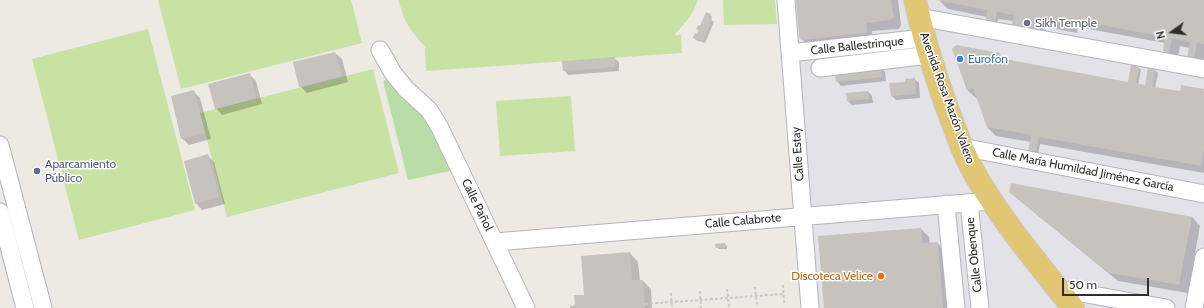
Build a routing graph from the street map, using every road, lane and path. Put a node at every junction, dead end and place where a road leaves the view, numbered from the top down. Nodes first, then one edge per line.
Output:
1 (786, 0) edge
2 (917, 8) edge
3 (927, 46) junction
4 (380, 50) dead end
5 (790, 53) junction
6 (820, 68) dead end
7 (1204, 69) edge
8 (0, 145) edge
9 (962, 147) junction
10 (1204, 194) edge
11 (991, 201) junction
12 (969, 203) junction
13 (946, 204) junction
14 (0, 212) edge
15 (802, 216) junction
16 (495, 242) junction
17 (1204, 257) edge
18 (783, 285) dead end
19 (755, 287) dead end
20 (727, 289) dead end
21 (1059, 289) junction
22 (700, 291) dead end
23 (671, 293) dead end
24 (784, 294) junction
25 (756, 296) junction
26 (728, 298) junction
27 (701, 300) junction
28 (672, 302) junction
29 (784, 303) dead end
30 (645, 304) dead end
31 (756, 305) dead end
32 (729, 307) edge
33 (26, 308) edge
34 (43, 308) edge
35 (526, 308) edge
36 (672, 308) edge
37 (701, 308) edge
38 (810, 308) edge
39 (956, 308) edge
40 (980, 308) edge
41 (1073, 308) edge
42 (1166, 308) edge
43 (1194, 308) edge

1 - 5 street, Calle Estay
2 - 3 main road, Avenida Rosa Mazón Valero
2 - 7 street
3 - 5 street, Calle Ballestrinque
3 - 6 street
3 - 9 main road, Avenida Rosa Mazón Valero
4 - 16 street, Calle Pañol
5 - 15 street, Calle Estay
8 - 34 street
9 - 10 street, Calle María Humildad Jiménez García
9 - 11 main road, Avenida Rosa Mazón Valero
11 - 12 street, Calle Calabrote
11 - 21 main road, Avenida Rosa Mazón Valero
12 - 13 street, Calle Calabrote
12 - 40 street, Calle Obenque
13 - 15 street, Calle Calabrote
13 - 39 street
14 - 33 street
15 - 16 street, Calle Calabrote
15 - 38 street, Calle Estay
16 - 35 street, Calle Pañol
17 - 43 street
18 - 24 path
19 - 25 path
20 - 26 path
21 - 41 main road, Avenida Rosa Mazón Valero
21 - 42 street
22 - 27 path
23 - 28 path
24 - 25 path
24 - 29 path
25 - 26 path
25 - 31 path
26 - 27 path
26 - 32 path
27 - 28 path
27 - 37 path
28 - 30 path
28 - 36 path

